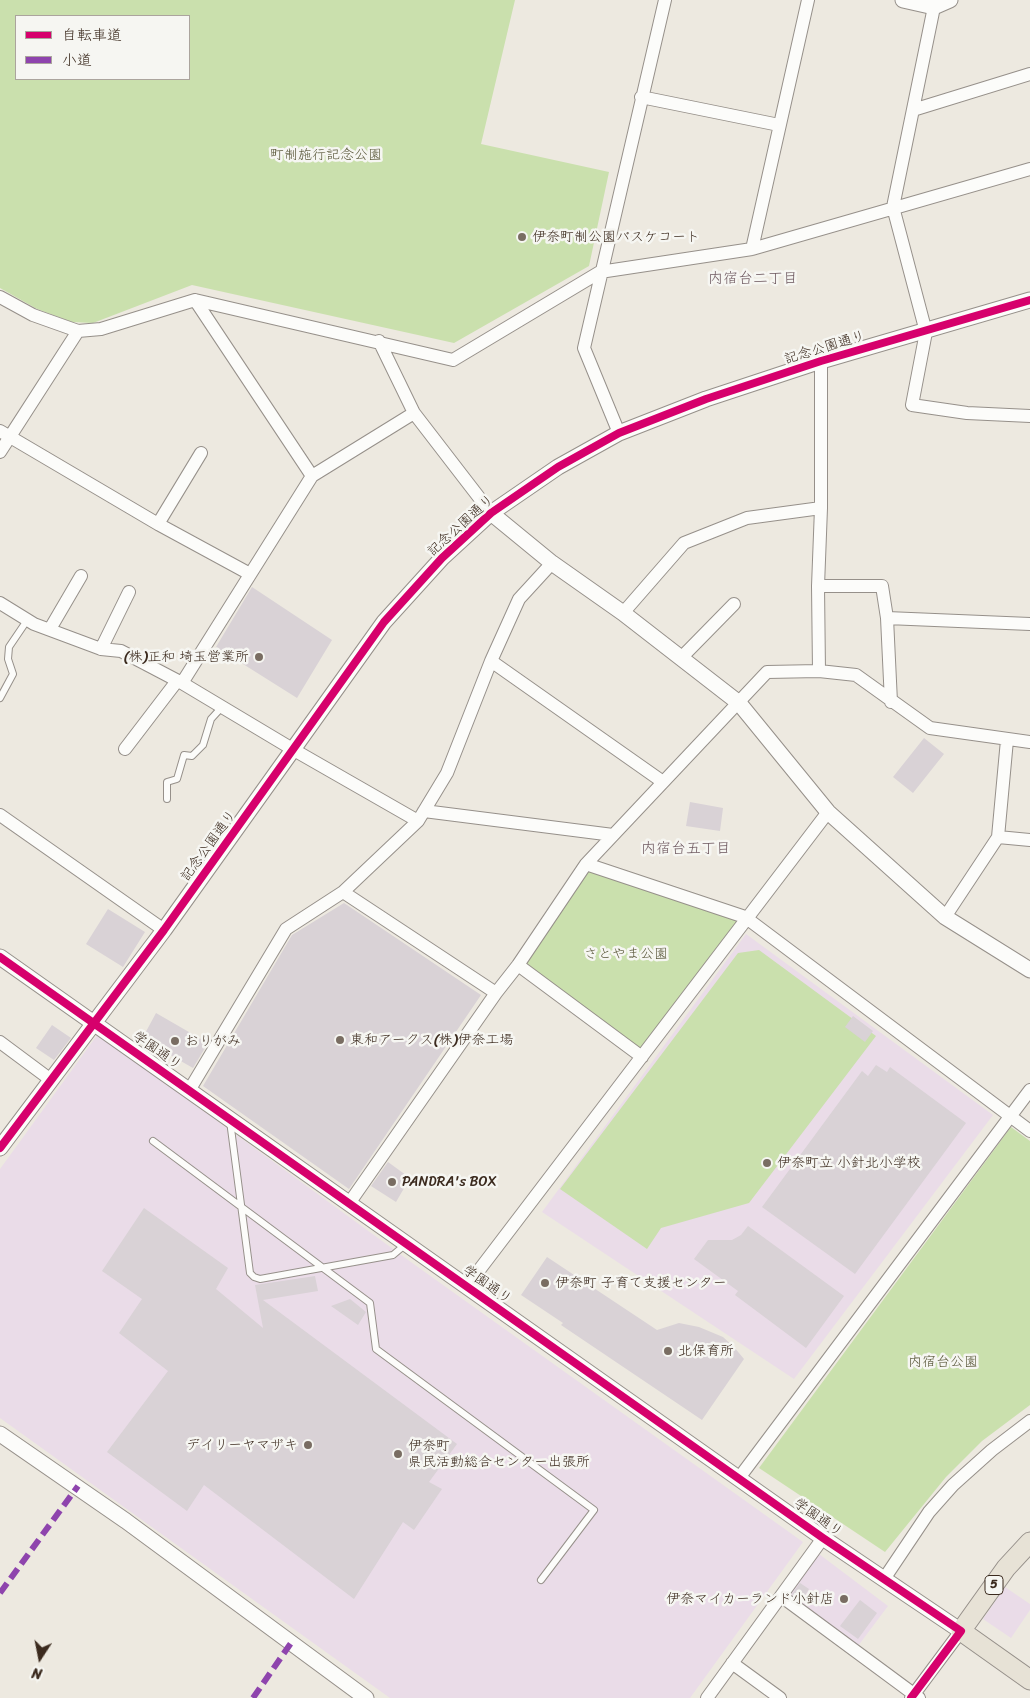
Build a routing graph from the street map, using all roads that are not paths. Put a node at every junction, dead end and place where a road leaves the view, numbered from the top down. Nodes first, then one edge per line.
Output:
1 (665, 0) edge
2 (808, 0) edge
3 (903, 0) edge
4 (950, 0) edge
5 (934, 7) junction
6 (1030, 74) edge
7 (641, 97) junction
8 (913, 110) junction
9 (779, 125) junction
10 (1030, 169) edge
11 (893, 207) junction
12 (752, 250) junction
13 (600, 272) junction
14 (0, 297) edge
15 (195, 300) junction
16 (1030, 300) edge
17 (78, 331) junction
18 (926, 332) junction
19 (379, 341) junction
20 (820, 361) junction
21 (414, 413) junction
22 (1030, 416) edge
23 (619, 433) junction
24 (5, 434) edge
25 (0, 452) edge
26 (201, 453) dead end
27 (312, 476) junction
28 (822, 508) junction
29 (491, 513) junction
30 (158, 524) junction
31 (552, 563) junction
32 (250, 574) junction
33 (81, 576) dead end
34 (818, 586) junction
35 (129, 592) dead end
36 (0, 604) edge
37 (734, 604) dead end
38 (623, 613) junction
39 (888, 618) junction
40 (28, 619) junction
41 (1030, 624) edge
42 (50, 629) junction
43 (101, 649) junction
44 (681, 658) junction
45 (491, 661) junction
46 (818, 671) junction
47 (180, 682) junction
48 (0, 698) edge
49 (891, 702) junction
50 (739, 703) junction
51 (222, 707) junction
52 (1007, 740) junction
53 (1030, 742) edge
54 (125, 749) dead end
55 (294, 750) junction
56 (663, 782) junction
57 (167, 799) dead end
58 (828, 812) junction
59 (0, 815) edge
60 (421, 816) junction
61 (613, 835) junction
62 (998, 837) junction
63 (1030, 840) edge
64 (586, 864) junction
65 (343, 892) junction
66 (745, 917) junction
67 (945, 917) junction
68 (164, 930) junction
69 (0, 957) edge
70 (518, 966) junction
71 (1030, 970) edge
72 (496, 992) junction
73 (95, 1022) junction
74 (0, 1042) edge
75 (642, 1057) junction
76 (51, 1080) junction
77 (190, 1089) junction
78 (1030, 1090) edge
79 (1010, 1116) junction
80 (229, 1119) junction
81 (1030, 1131) edge
82 (153, 1141) dead end
83 (1, 1143) edge
84 (350, 1202) junction
85 (242, 1208) junction
86 (406, 1243) junction
87 (324, 1268) junction
88 (467, 1286) junction
89 (1030, 1421) edge
90 (0, 1434) edge
91 (739, 1478) junction
92 (823, 1538) junction
93 (1030, 1542) edge
94 (884, 1579) junction
95 (541, 1580) dead end
96 (781, 1596) junction
97 (961, 1631) junction
98 (732, 1663) junction
99 (1030, 1680) edge
100 (915, 1697) edge
101 (366, 1698) edge
102 (707, 1698) edge
103 (780, 1698) edge

1 - 7 street
2 - 9 street
3 - 5 street
4 - 5 street
5 - 8 street
6 - 8 street
7 - 9 street
7 - 13 street
8 - 11 street
9 - 12 street
10 - 11 street
11 - 12 street
11 - 18 street
12 - 13 street
13 - 19 street
13 - 23 street
14 - 17 street
15 - 17 street
15 - 19 street
15 - 27 street
16 - 18 street, 記念公園通り
17 - 24 street
18 - 20 street, 記念公園通り
18 - 22 street
19 - 21 street
20 - 23 street, 記念公園通り
20 - 28 street
21 - 27 street
21 - 29 street
23 - 29 street, 記念公園通り
24 - 25 street
24 - 30 street
26 - 30 street
27 - 32 street
28 - 34 street
28 - 38 street
29 - 31 street
29 - 55 street, 記念公園通り
30 - 32 street
31 - 38 street
31 - 45 street
32 - 47 street
33 - 42 street
34 - 39 street
34 - 46 street
35 - 43 street
36 - 40 street
37 - 44 street
38 - 44 street
39 - 41 street
39 - 49 street
40 - 42 street
40 - 48 lane
42 - 43 street
43 - 47 street
44 - 50 street
45 - 56 street
45 - 60 street
46 - 49 street
46 - 50 street
47 - 51 street
47 - 54 street
49 - 52 street
50 - 56 street
50 - 58 street
51 - 55 street
51 - 57 lane
52 - 53 street
52 - 62 street
55 - 60 street
55 - 68 street, 記念公園通り
56 - 61 street
58 - 66 street
58 - 67 street
59 - 68 street
60 - 61 street
60 - 65 street
61 - 64 street
62 - 63 street
62 - 67 street
64 - 66 street
64 - 70 street
65 - 72 street
65 - 77 street
66 - 75 street
66 - 79 street
67 - 71 street
68 - 73 street, 記念公園通り
69 - 73 street, 学園通り
70 - 72 street
70 - 75 street
72 - 84 street
73 - 76 street, 記念公園通り
73 - 77 street, 学園通り
74 - 76 street
75 - 88 street
76 - 83 street, 記念公園通り
77 - 80 street, 学園通り
78 - 79 street
79 - 81 street
79 - 91 street
80 - 84 street, 学園通り
80 - 85 lane
82 - 85 lane
84 - 86 street, 学園通り
85 - 87 lane
85 - 87 lane
86 - 87 lane
86 - 88 street, 学園通り
87 - 95 lane
88 - 91 street, 学園通り
89 - 94 street
90 - 101 street
91 - 92 street, 学園通り
92 - 94 street, 学園通り
92 - 96 street
93 - 97 main road, 5
94 - 97 street, 学園通り
96 - 98 street
96 - 100 street
97 - 99 main road
97 - 100 street
98 - 102 street
98 - 103 street

